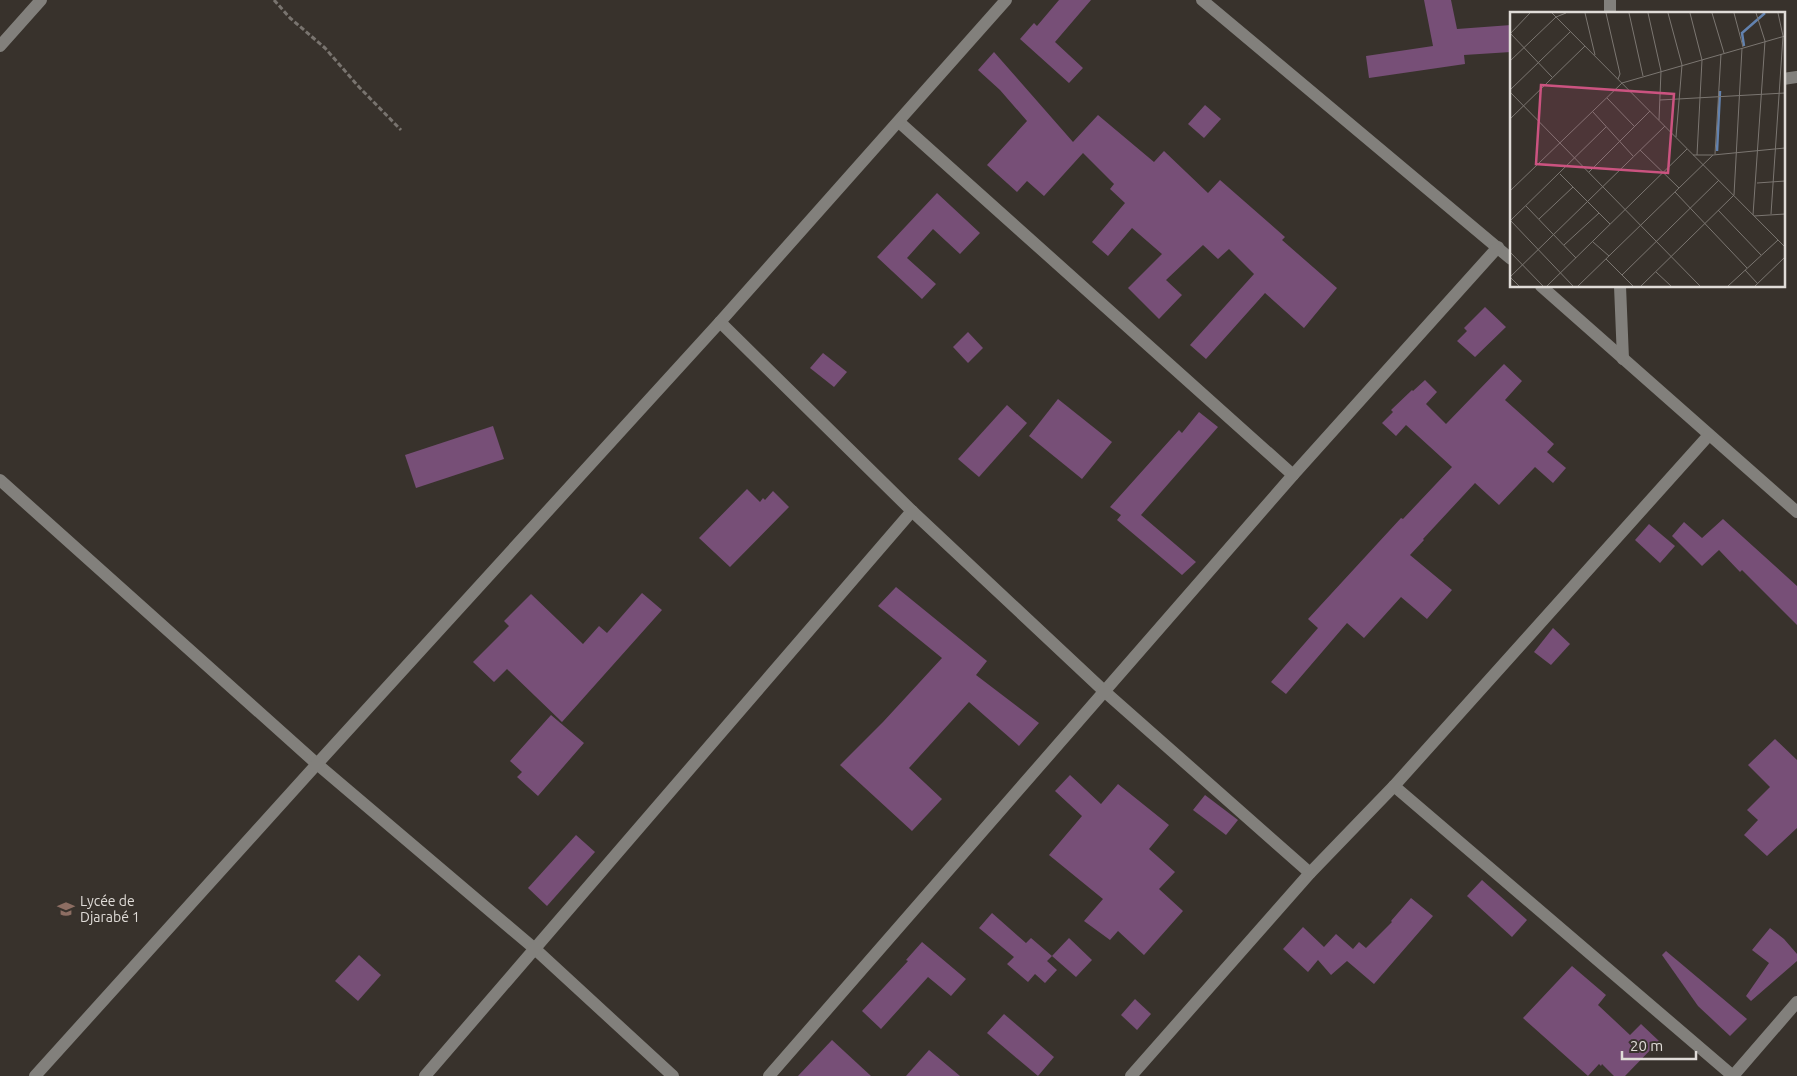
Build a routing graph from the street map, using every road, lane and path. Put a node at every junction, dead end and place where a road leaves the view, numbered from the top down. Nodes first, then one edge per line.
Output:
1 (40, 0) edge
2 (274, 0) edge
3 (1006, 0) edge
4 (1202, 0) edge
5 (0, 46) edge
6 (1797, 77) edge
7 (1784, 79) edge
8 (899, 122) junction
9 (401, 130) dead end
10 (1498, 248) junction
11 (1510, 258) edge
12 (1544, 288) edge
13 (1620, 288) edge
14 (720, 322) junction
15 (1623, 359) junction
16 (1709, 435) junction
17 (1293, 475) junction
18 (0, 480) edge
19 (912, 511) junction
20 (1797, 512) edge
21 (1104, 691) junction
22 (317, 764) junction
23 (1394, 786) junction
24 (1310, 873) junction
25 (535, 949) junction
26 (1797, 1002) edge
27 (35, 1076) edge
28 (425, 1076) edge
29 (673, 1076) edge
30 (770, 1076) edge
31 (1131, 1076) edge
32 (1733, 1076) edge

1 - 5 street
2 - 9 path
3 - 8 street
4 - 10 street
6 - 7 street
8 - 14 street
8 - 17 street
10 - 11 street
10 - 17 street
12 - 15 street
13 - 15 street
14 - 19 street
14 - 22 street
15 - 16 street
16 - 20 street
16 - 23 street
17 - 21 street
18 - 22 street
19 - 21 street
19 - 25 street
21 - 24 street
21 - 30 street
22 - 25 street
22 - 27 street
23 - 24 street
23 - 32 street
24 - 31 street
25 - 28 street
25 - 29 street
26 - 32 street

